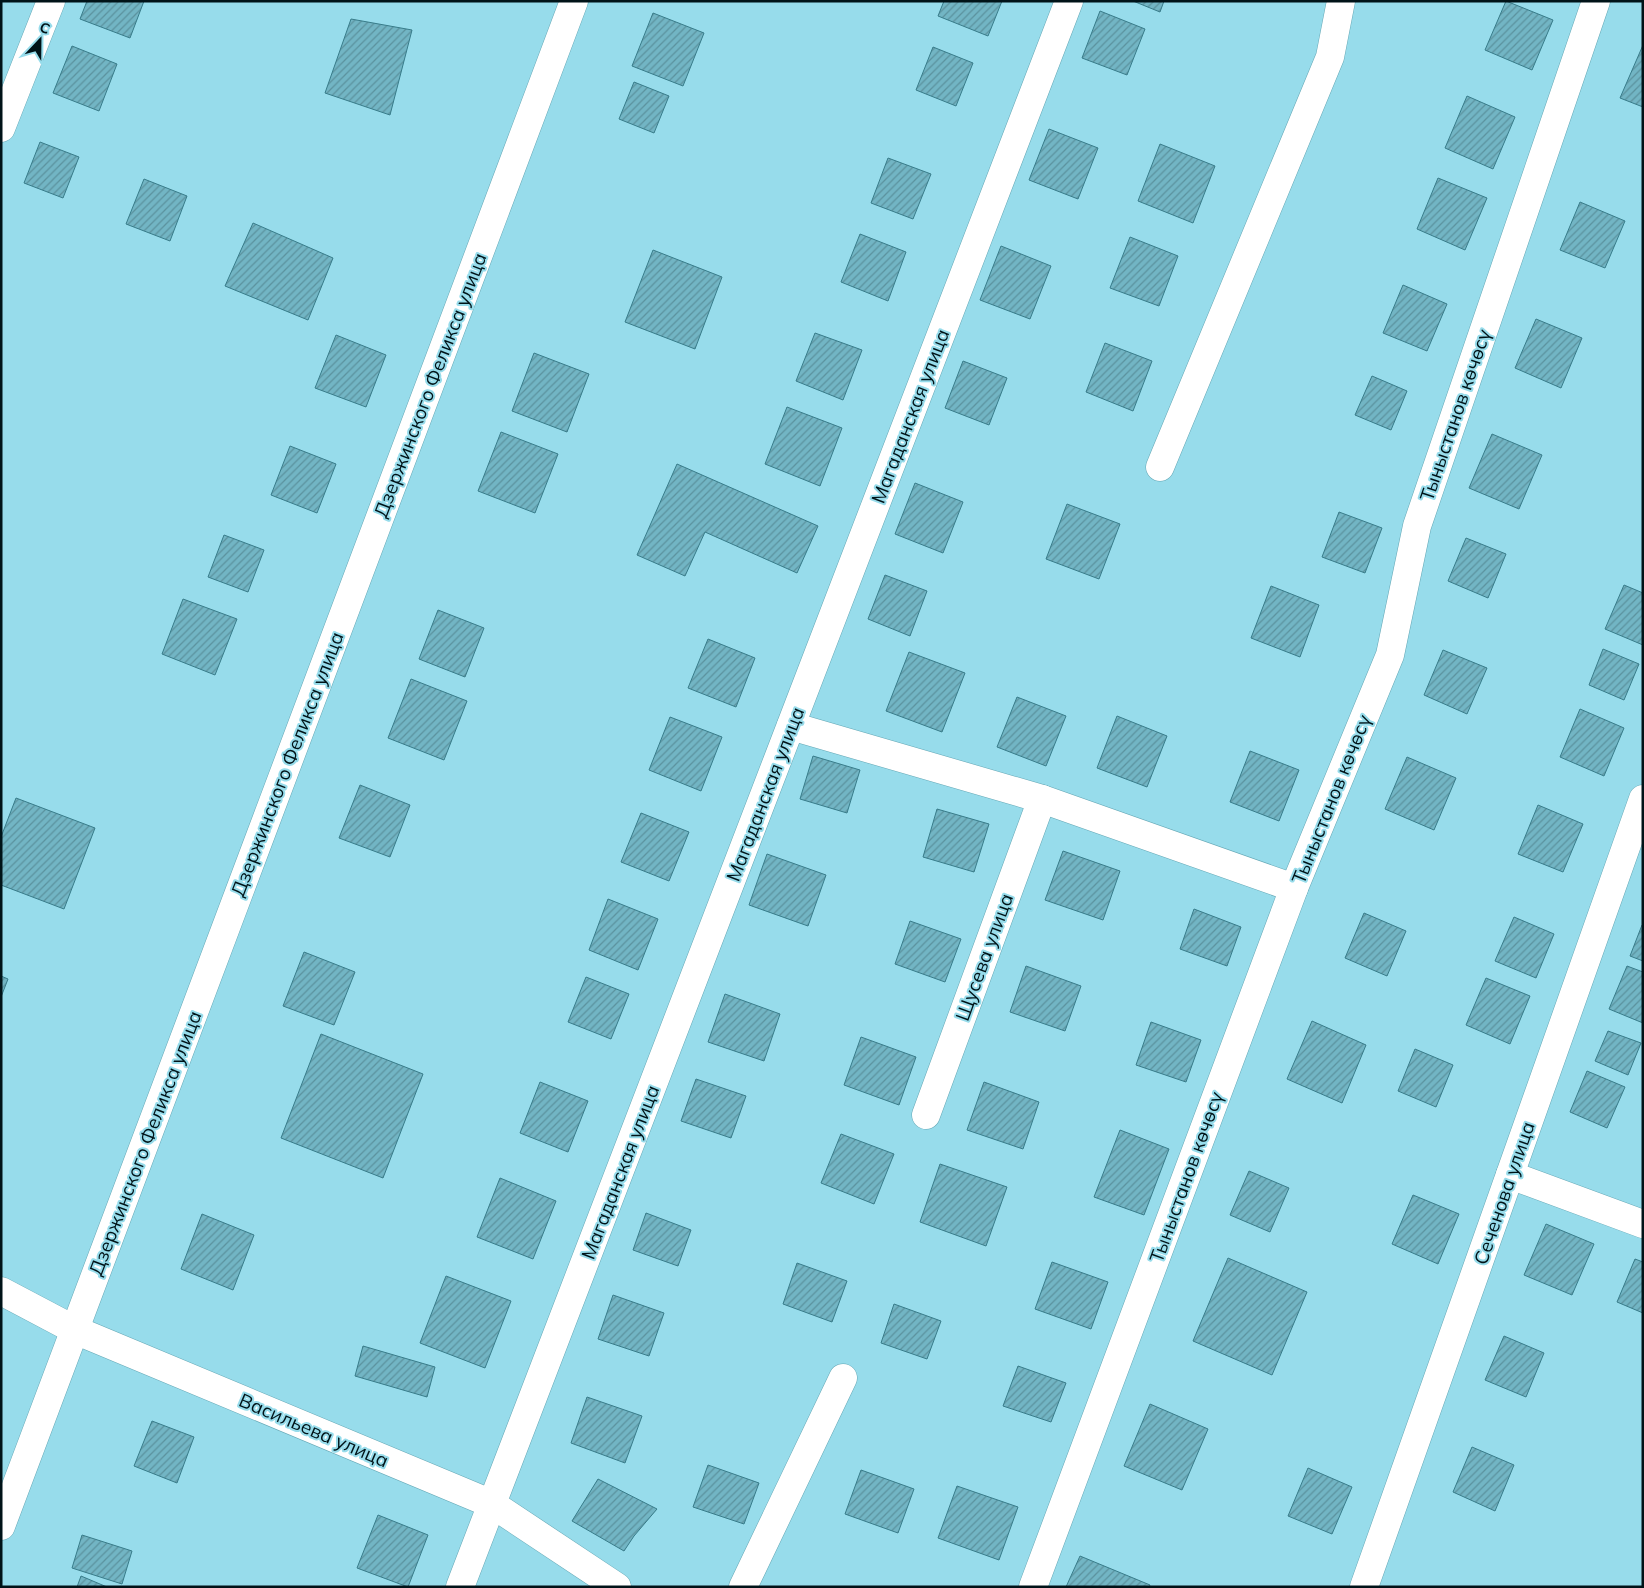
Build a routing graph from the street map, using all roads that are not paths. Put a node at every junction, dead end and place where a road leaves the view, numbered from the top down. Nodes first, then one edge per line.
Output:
1 (50, 1) edge
2 (574, 1) edge
3 (1069, 1) edge
4 (1340, 1) edge
5 (1596, 1) edge
6 (1, 128) edge
7 (1160, 467) dead end
8 (791, 726) junction
9 (1042, 799) junction
10 (1643, 799) edge
11 (1294, 888) junction
12 (926, 1115) dead end
13 (1510, 1176) junction
14 (1643, 1224) edge
15 (1, 1291) edge
16 (75, 1330) junction
17 (843, 1378) dead end
18 (492, 1504) junction
19 (1, 1526) edge
20 (460, 1587) edge
21 (617, 1587) edge
22 (743, 1587) edge
23 (1033, 1587) edge
24 (1364, 1587) edge

1 - 6 street
2 - 16 street, Дзержинского Феликса улица
3 - 8 street, Магаданская улица
4 - 7 street
5 - 11 street, Тыныстанов көчөсү
8 - 9 street
8 - 18 street, Магаданская улица
9 - 11 street
9 - 12 street, Щусева улица
10 - 13 street, Сеченова улица
11 - 23 street, Тыныстанов көчөсү
13 - 14 street
13 - 24 street, Сеченова улица
15 - 16 street, Васильева улица
16 - 18 street, Васильева улица
16 - 19 street, Дзержинского Феликса улица
17 - 22 street
18 - 20 street, Магаданская улица
18 - 21 street, Васильева улица

